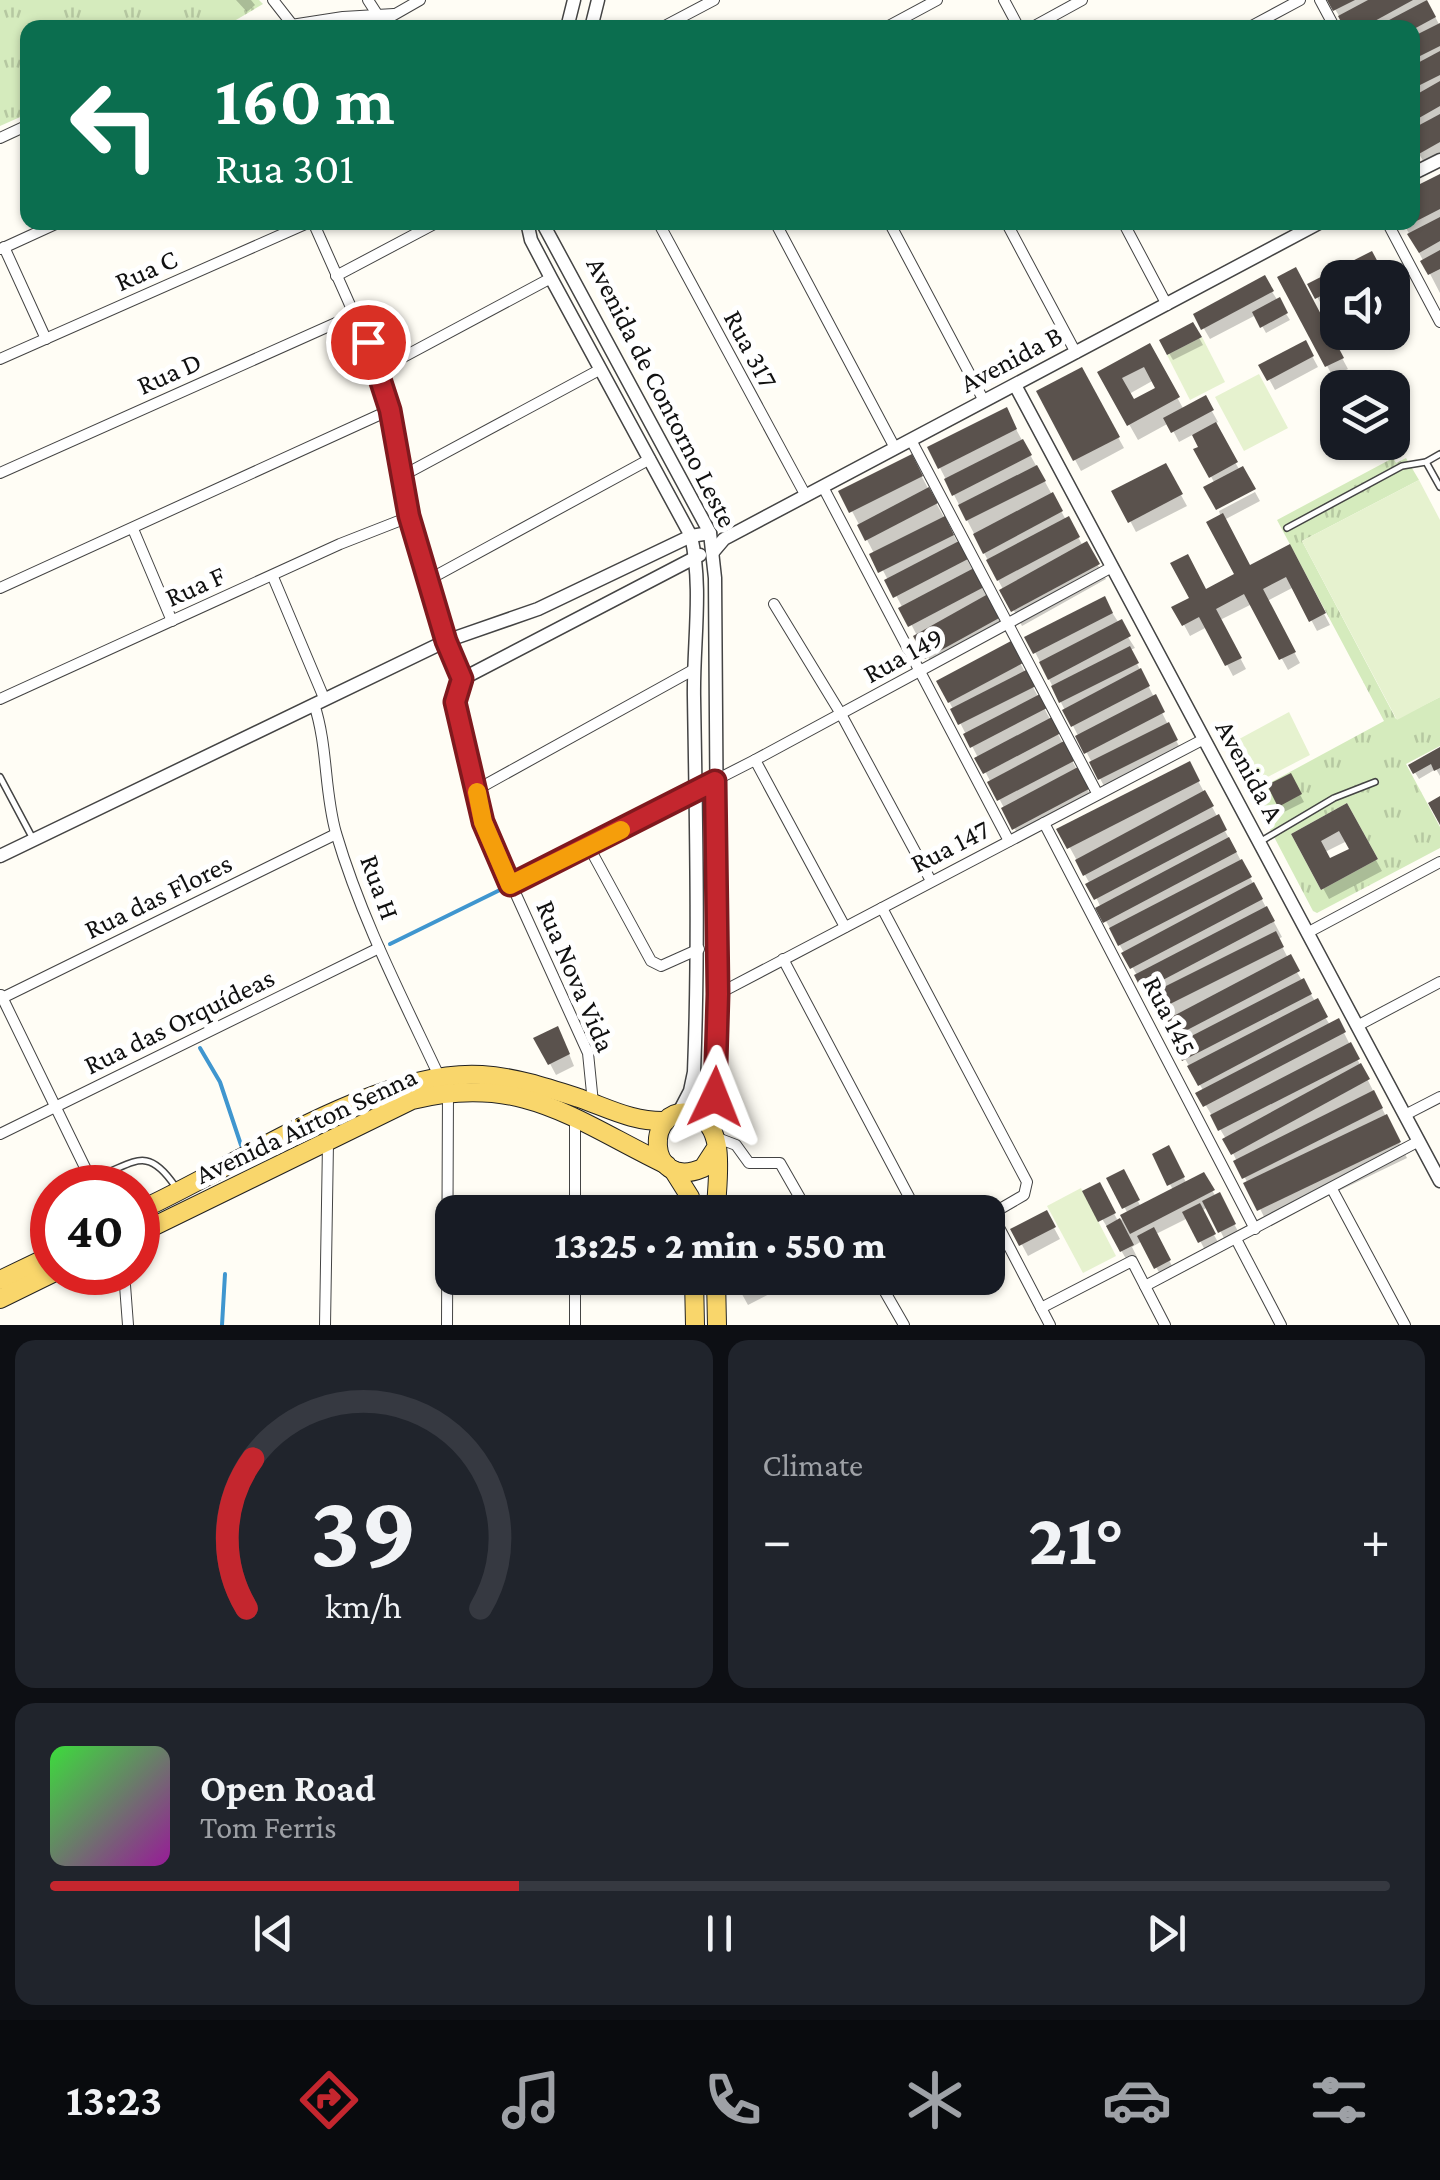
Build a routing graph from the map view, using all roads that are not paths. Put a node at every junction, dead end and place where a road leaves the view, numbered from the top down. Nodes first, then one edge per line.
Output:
1 (272, 0) edge
2 (368, 0) edge
3 (420, 0) edge
4 (714, 0) edge
5 (937, 0) edge
6 (1082, 0) edge
7 (1300, 0) edge
8 (377, 14) junction
9 (394, 14) junction
10 (288, 20) edge
11 (325, 20) edge
12 (384, 20) edge
13 (676, 20) edge
14 (906, 20) edge
15 (1046, 20) edge
16 (1263, 20) edge
17 (42, 230) edge
18 (293, 230) edge
19 (315, 230) edge
20 (423, 230) edge
21 (529, 230) edge
22 (546, 230) edge
23 (662, 230) edge
24 (779, 230) edge
25 (893, 230) edge
26 (1010, 230) edge
27 (1127, 230) edge
28 (1307, 230) edge
29 (1391, 230) edge
30 (2, 248) edge
31 (336, 276) junction
32 (551, 278) junction
33 (1167, 304) junction
34 (356, 314) junction
35 (1440, 322) edge
36 (46, 339) junction
37 (1076, 353) junction
38 (0, 359) edge
39 (379, 370) junction
40 (601, 370) junction
41 (1015, 385) junction
42 (984, 400) junction
43 (390, 410) junction
44 (911, 440) junction
45 (895, 448) junction
46 (1440, 454) edge
47 (650, 459) junction
48 (1426, 462) junction
49 (0, 473) edge
50 (402, 476) junction
51 (823, 487) junction
52 (1440, 487) edge
53 (806, 496) junction
54 (409, 516) junction
55 (1287, 528) dead end
56 (132, 529) junction
57 (710, 532) junction
58 (691, 536) junction
59 (724, 540) junction
60 (712, 552) junction
61 (695, 556) junction
62 (1112, 567) junction
63 (273, 576) junction
64 (428, 580) junction
65 (0, 588) edge
66 (774, 604) dead end
67 (172, 621) junction
68 (1007, 623) junction
69 (446, 641) junction
70 (694, 670) junction
71 (918, 672) junction
72 (462, 679) junction
73 (0, 699) edge
74 (319, 701) junction
75 (841, 714) junction
76 (1204, 739) junction
77 (755, 760) junction
78 (0, 777) edge
79 (715, 781) junction
80 (1375, 782) dead end
81 (476, 790) junction
82 (695, 790) junction
83 (1097, 794) junction
84 (1044, 822) junction
85 (336, 834) junction
86 (33, 840) junction
87 (1009, 841) junction
88 (1260, 842) junction
89 (589, 847) junction
90 (0, 856) edge
91 (1440, 862) edge
92 (931, 881) junction
93 (510, 885) junction
94 (882, 908) junction
95 (845, 928) junction
96 (1307, 933) junction
97 (378, 948) junction
98 (698, 949) junction
99 (783, 959) junction
100 (1440, 982) edge
101 (718, 994) junction
102 (1, 996) edge
103 (1357, 1026) junction
104 (444, 1084) junction
105 (1440, 1097) edge
106 (594, 1104) junction
107 (56, 1106) junction
108 (575, 1115) junction
109 (1405, 1115) junction
110 (672, 1118) junction
111 (0, 1134) edge
112 (715, 1139) junction
113 (1419, 1141) junction
114 (328, 1143) junction
115 (84, 1165) edge
116 (131, 1165) edge
117 (159, 1165) edge
118 (160, 1167) edge
119 (670, 1168) junction
120 (1440, 1181) edge
121 (1332, 1189) junction
122 (180, 1192) junction
123 (575, 1195) edge
124 (689, 1195) edge
125 (716, 1195) edge
126 (798, 1195) edge
127 (908, 1195) edge
128 (160, 1202) edge
129 (1005, 1206) edge
130 (160, 1223) edge
131 (1254, 1229) junction
132 (1236, 1239) junction
133 (1005, 1242) edge
134 (30, 1274) edge
135 (30, 1276) edge
136 (26, 1277) junction
137 (0, 1280) edge
138 (1145, 1286) junction
139 (126, 1295) edge
140 (576, 1295) edge
141 (694, 1295) edge
142 (716, 1295) edge
143 (887, 1295) edge
144 (0, 1300) edge
145 (1042, 1308) junction
146 (128, 1325) edge
147 (325, 1325) edge
148 (447, 1325) edge
149 (576, 1325) edge
150 (695, 1325) edge
151 (716, 1325) edge
152 (904, 1325) edge
153 (1050, 1325) edge
154 (1165, 1325) edge
155 (1281, 1325) edge
156 (1404, 1325) edge

1 - 10 street
2 - 8 street
3 - 9 street
4 - 13 street
5 - 14 street
6 - 15 street
7 - 16 street
8 - 9 street
8 - 11 street
9 - 12 street
17 - 30 street
18 - 36 street, Rua C
19 - 31 street
20 - 31 street
21 - 32 street, Avenida de Contorno Leste
22 - 57 street, Avenida de Contorno Leste
23 - 53 street, Rua 317
24 - 45 street
25 - 42 street
26 - 37 street
27 - 33 street
28 - 33 street, Avenida B
29 - 35 street
30 - 36 street
31 - 34 street
32 - 39 street
32 - 40 street, Avenida de Contorno Leste
33 - 37 street, Avenida B
34 - 39 street
34 - 49 street, Rua D
36 - 38 street, Rua C
37 - 41 street, Avenida B
39 - 43 street
40 - 47 street, Avenida de Contorno Leste
40 - 50 street
41 - 42 street, Avenida B
41 - 62 street, Avenida A
42 - 44 street, Avenida B
43 - 50 street
43 - 56 street
44 - 45 street, Avenida B
44 - 68 street
45 - 51 street, Avenida B
46 - 48 lane
47 - 58 street, Avenida de Contorno Leste
47 - 64 street
48 - 52 lane
48 - 55 lane
50 - 54 street
51 - 53 street, Avenida B
51 - 71 street
53 - 59 street, Avenida B
54 - 63 street, Rua F
54 - 64 street
56 - 65 street
56 - 67 street
57 - 58 street
57 - 59 street
57 - 60 street, Avenida de Contorno Leste
58 - 61 street, Avenida de Contorno Leste
58 - 69 street
59 - 60 street, Avenida B
60 - 61 street
60 - 79 street, Avenida de Contorno Leste
61 - 70 street, Avenida de Contorno Leste
61 - 72 street
62 - 68 street, Rua 149
62 - 76 street, Avenida A
63 - 67 street, Rua F
63 - 74 street, Rua H
64 - 69 street
66 - 75 street
67 - 73 street, Rua F
68 - 71 street, Rua 149
68 - 83 street
69 - 72 street, Rua Nova Vida
69 - 74 street
70 - 81 street
70 - 82 street, Avenida de Contorno Leste
71 - 75 street, Rua 149
71 - 87 street
72 - 81 street, Rua Nova Vida
74 - 85 street, Rua H
74 - 86 street
75 - 77 street, Rua 149
75 - 92 street
76 - 83 street, Rua 147
76 - 88 street, Avenida A
77 - 79 street, Rua 149
77 - 95 street
78 - 86 lane
79 - 82 street, Rua 149
79 - 101 street, Avenida de Contorno Leste
80 - 88 lane
81 - 93 street, Rua Nova Vida
82 - 89 street, Rua 149
82 - 98 street, Avenida de Contorno Leste
83 - 84 street, Rua 147
84 - 87 street, Rua 147
84 - 131 street, Rua 145
85 - 97 street, Rua H
85 - 102 street, Rua das Flores
86 - 90 street
87 - 92 street, Rua 147
88 - 96 street, Avenida A
89 - 93 street, Rua 149
89 - 98 street
91 - 96 street
92 - 94 street, Rua 147
93 - 106 street, Rua Nova Vida
94 - 95 street, Rua 147
94 - 129 street
95 - 99 street, Rua 147
96 - 103 street, Avenida A
97 - 104 street, Rua H
97 - 107 street, Rua das Orquídeas
98 - 110 street, Avenida de Contorno Leste
99 - 101 street, Rua 147
99 - 127 street
100 - 103 street
101 - 112 street, Avenida de Contorno Leste
102 - 107 street
103 - 109 street, Avenida A
104 - 106 main road, Avenida Airton Senna
104 - 108 main road, Avenida Airton Senna
104 - 114 main road, Avenida Airton Senna
104 - 122 main road, Avenida Airton Senna
104 - 148 street
105 - 109 street
106 - 110 main road, Avenida Airton Senna
107 - 111 street, Rua das Orquídeas
107 - 115 street
108 - 119 main road, Avenida Airton Senna
108 - 123 street
109 - 113 street, Avenida A
110 - 112 main road
110 - 119 main road
112 - 119 main road
112 - 125 main road, Avenida de Contorno Leste
112 - 126 street
113 - 120 street, Avenida A
113 - 121 street
114 - 130 main road, Avenida Airton Senna
114 - 147 street
116 - 117 lane
118 - 122 lane
119 - 124 main road
121 - 131 street
121 - 156 street
122 - 128 main road, Avenida Airton Senna
131 - 132 street
132 - 138 street
132 - 155 street
133 - 145 street
134 - 136 main road
135 - 136 main road
136 - 137 main road
136 - 144 main road
138 - 145 street
138 - 154 street
139 - 146 street
140 - 149 street
141 - 150 main road
142 - 151 main road
143 - 152 street
145 - 153 street

